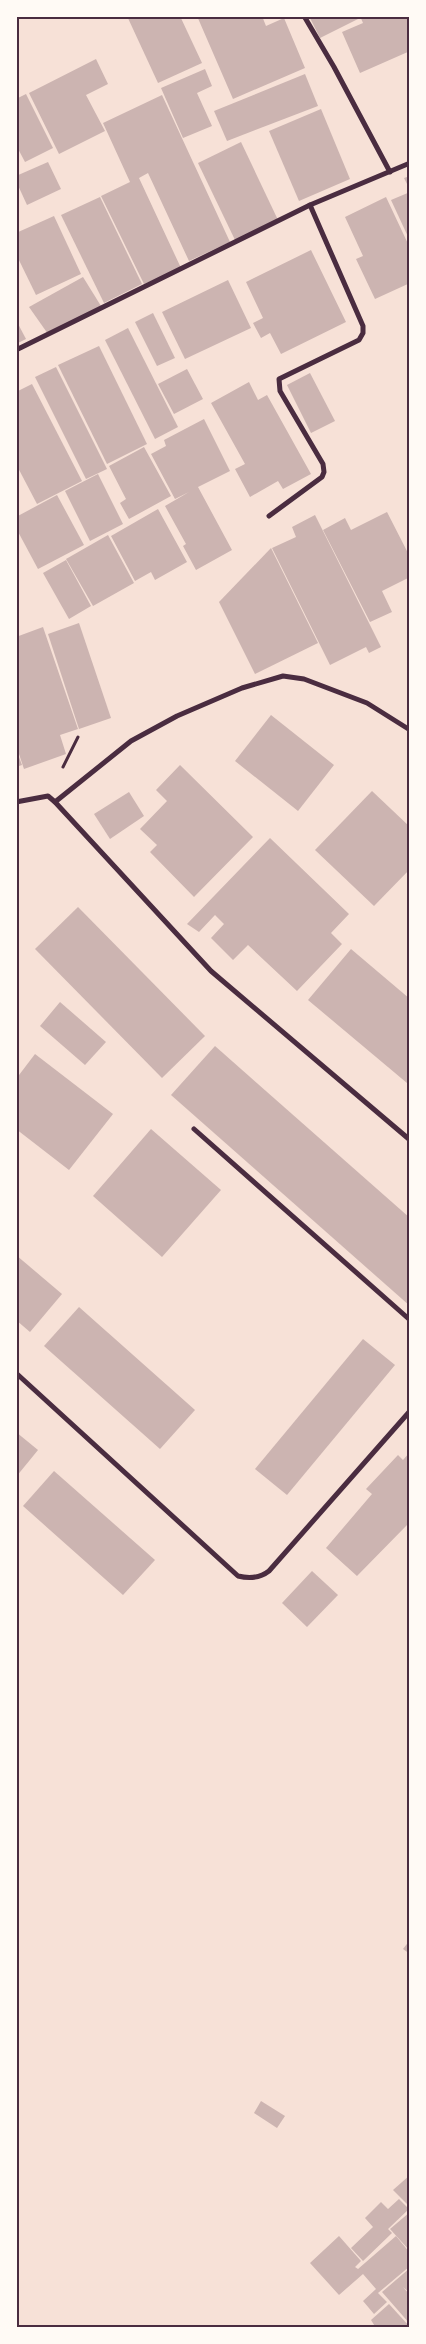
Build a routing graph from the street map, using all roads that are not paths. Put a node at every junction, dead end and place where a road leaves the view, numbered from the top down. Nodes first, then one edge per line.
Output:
1 (304, 16) edge
2 (410, 162) edge
3 (390, 172) junction
4 (310, 204) junction
5 (16, 350) edge
6 (269, 516) dead end
7 (410, 730) edge
8 (16, 802) edge
9 (55, 802) junction
10 (194, 1130) dead end
11 (410, 1140) edge
12 (410, 1320) edge
13 (16, 1373) edge
14 (410, 1411) edge

1 - 3 street
2 - 3 street
3 - 4 street
4 - 5 street
4 - 6 street
7 - 9 street
8 - 9 street
9 - 11 street
10 - 12 street
13 - 14 street

